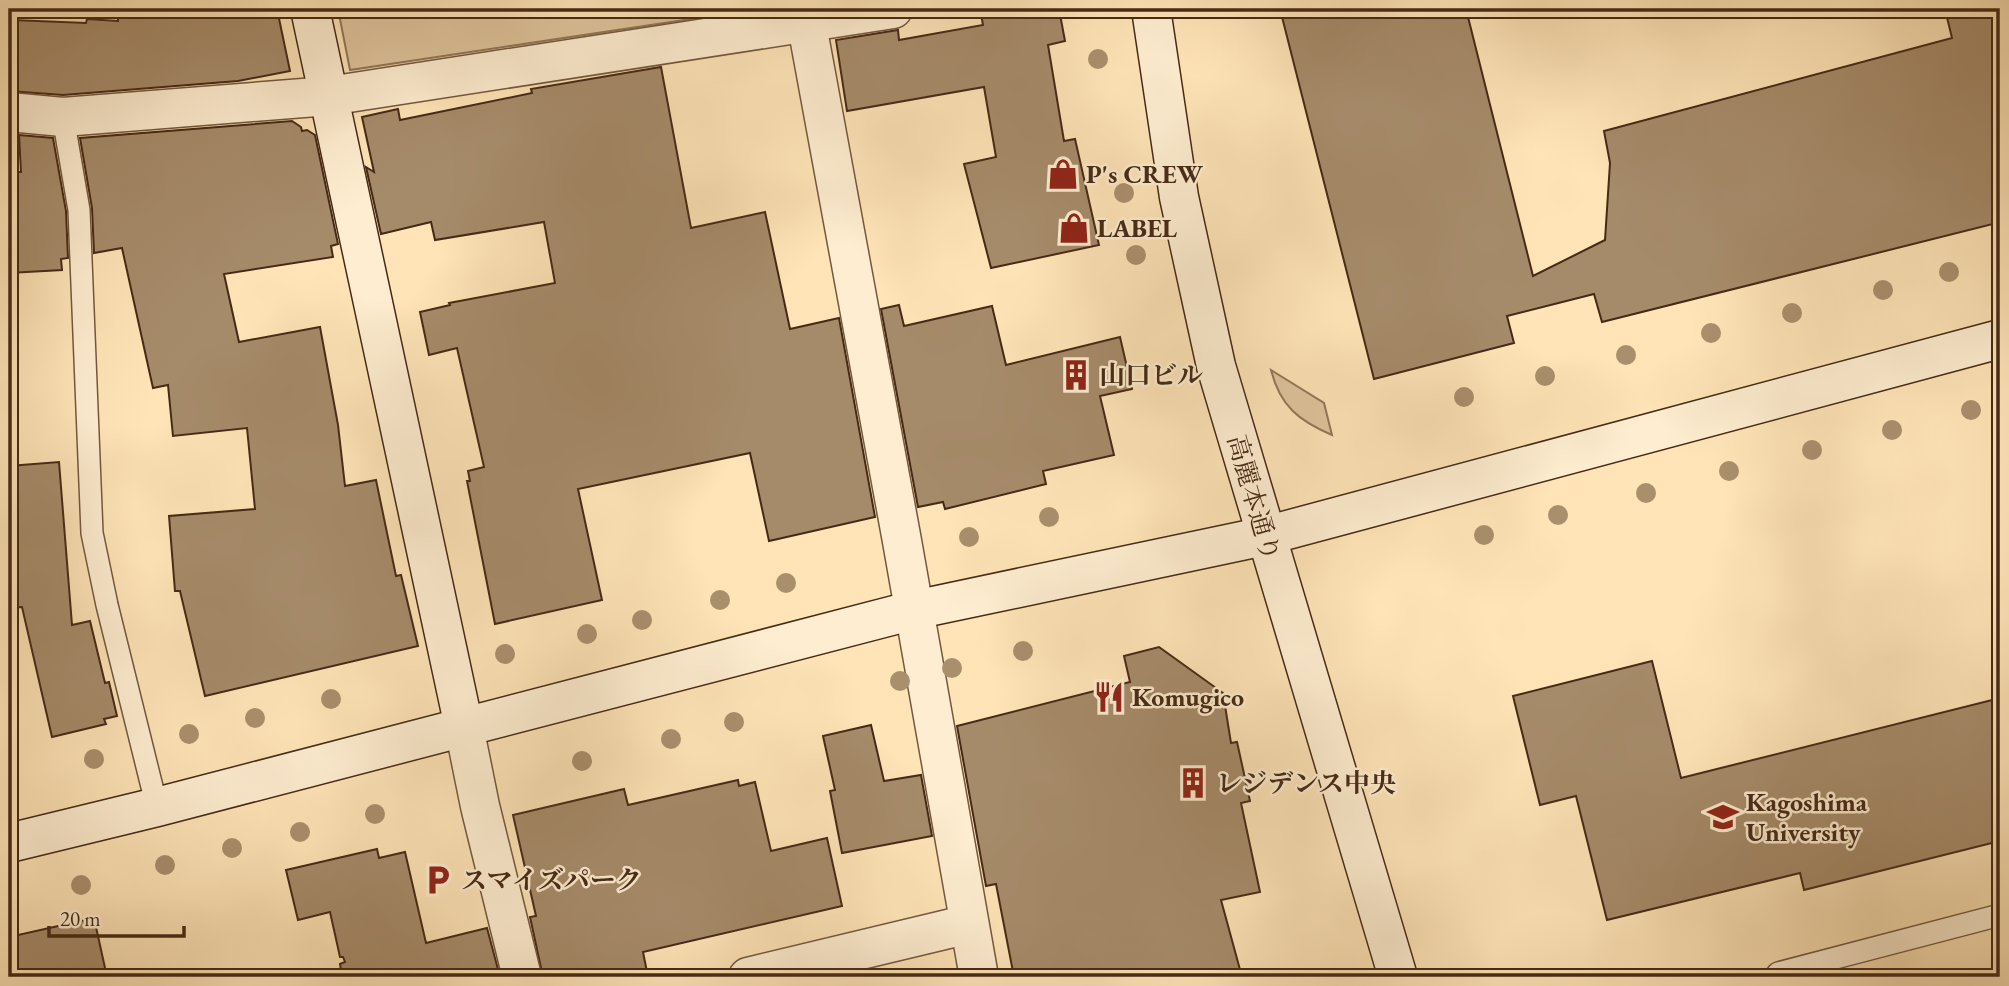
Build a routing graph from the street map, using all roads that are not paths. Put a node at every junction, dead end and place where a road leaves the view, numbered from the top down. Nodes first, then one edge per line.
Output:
1 (310, 9) edge
2 (893, 9) edge
3 (1151, 9) edge
4 (805, 15) edge
5 (329, 96) junction
6 (9, 112) edge
7 (63, 117) junction
8 (2000, 339) edge
9 (1265, 536) junction
10 (914, 610) junction
11 (464, 727) junction
12 (157, 807) junction
13 (9, 843) edge
14 (2000, 915) edge
15 (969, 924) junction
16 (522, 977) edge
17 (748, 977) edge
18 (979, 977) edge
19 (1398, 977) edge
20 (1774, 977) edge

1 - 5 street
2 - 4 street
3 - 9 street, 高麗本通り
4 - 5 street
4 - 10 street
5 - 7 street
5 - 11 street
6 - 7 street
7 - 12 lane
8 - 9 street
9 - 10 street
9 - 19 street, 高麗本通り
10 - 11 street
10 - 15 street
11 - 12 street
11 - 16 street
12 - 13 street
14 - 20 lane
15 - 17 street
15 - 18 street

